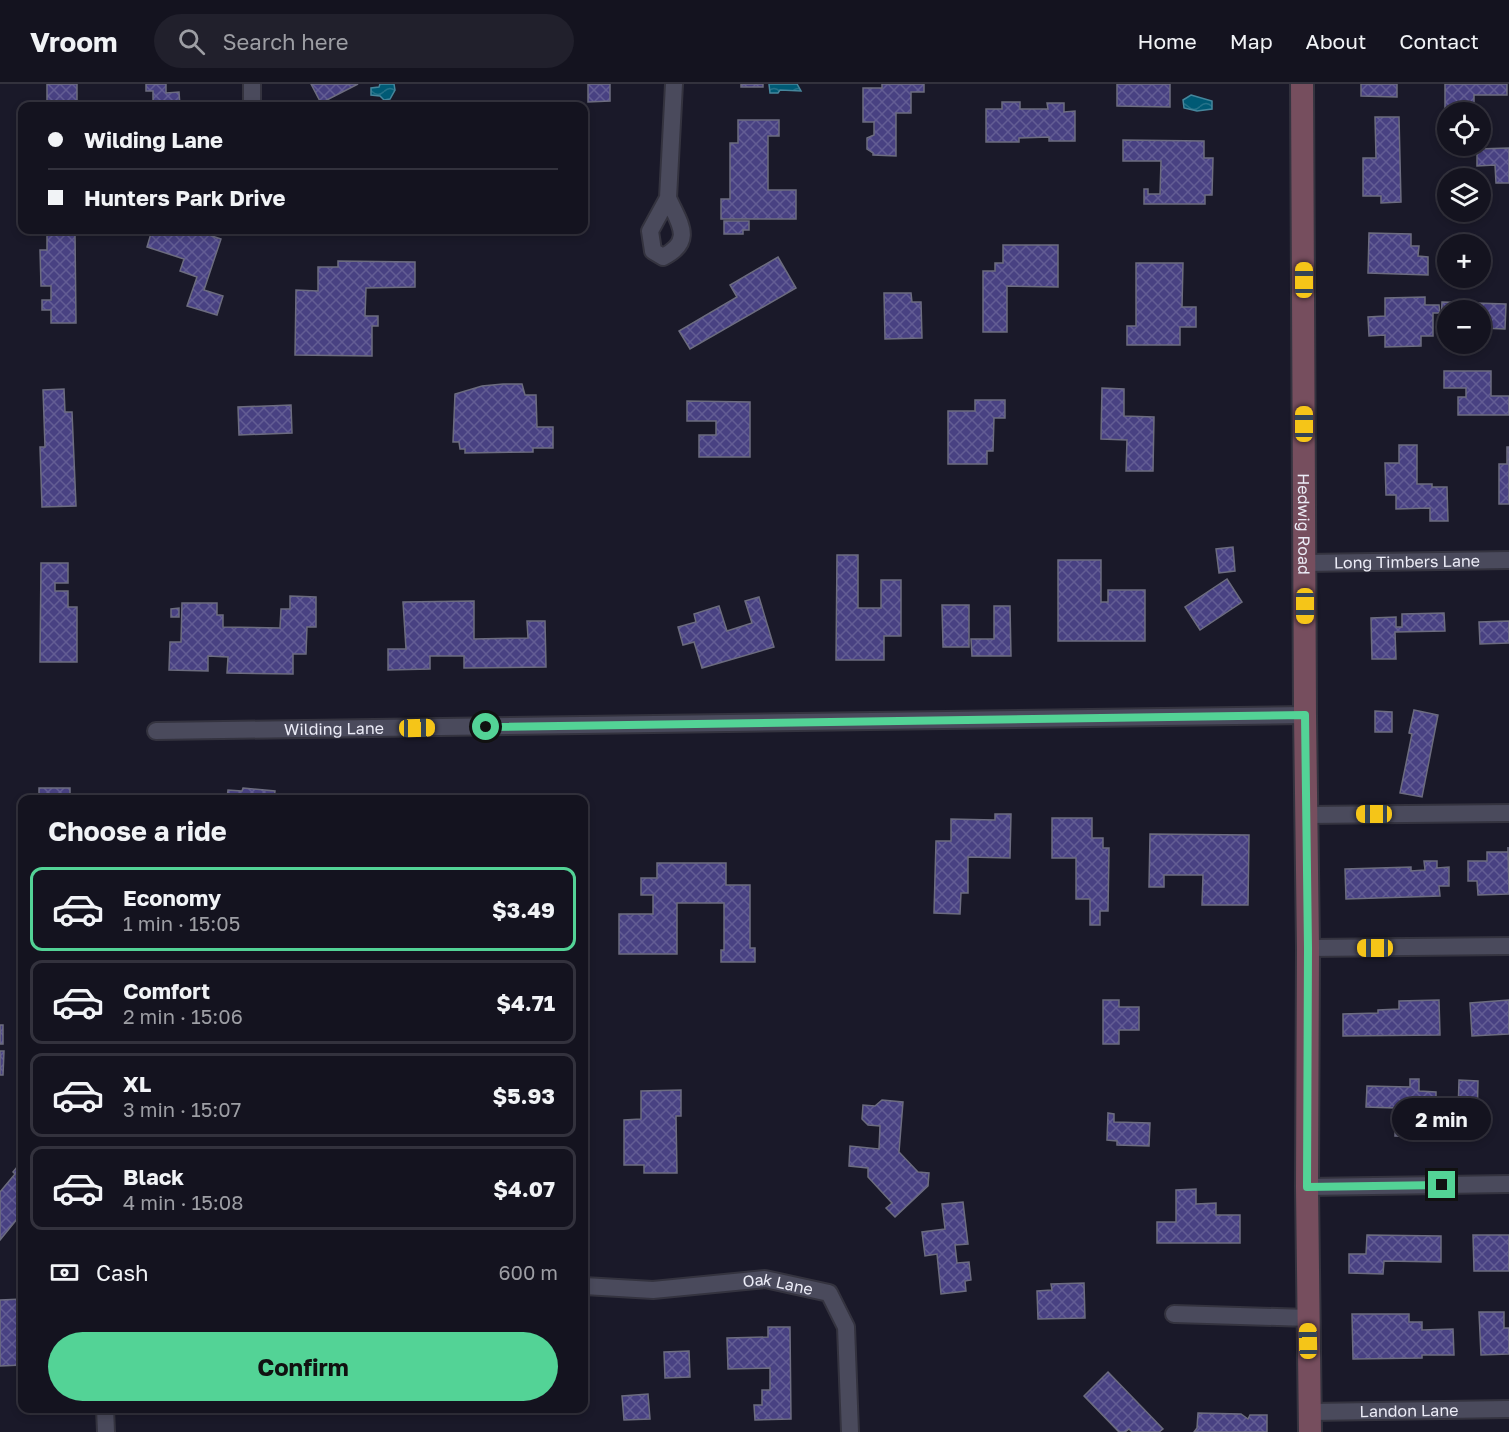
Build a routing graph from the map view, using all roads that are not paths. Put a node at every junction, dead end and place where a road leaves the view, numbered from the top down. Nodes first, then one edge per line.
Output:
1 (252, 84) edge
2 (674, 84) edge
3 (1302, 84) edge
4 (252, 102) edge
5 (668, 198) dead end
6 (1509, 560) edge
7 (1305, 563) junction
8 (1305, 715) junction
9 (156, 731) dead end
10 (1509, 813) edge
11 (1306, 815) junction
12 (1509, 946) edge
13 (1308, 948) junction
14 (1509, 1184) edge
15 (1307, 1187) junction
16 (588, 1286) edge
17 (1174, 1314) dead end
18 (1308, 1317) junction
19 (1509, 1409) edge
20 (105, 1413) edge
21 (1310, 1422) edge
22 (106, 1432) edge
23 (850, 1432) edge

1 - 4 street
2 - 5 street
3 - 7 street, Hedwig Road
6 - 7 street, Long Timbers Lane
7 - 8 street, Hedwig Road
8 - 9 street, Wilding Lane
8 - 11 street, Hedwig Road
10 - 11 street
11 - 13 street, Hedwig Road
12 - 13 street
13 - 15 street, Hedwig Road
14 - 15 street
15 - 18 street, Hedwig Road
16 - 23 street, Oak Lane
17 - 18 street
18 - 21 street, Hedwig Road
19 - 21 street, Landon Lane
20 - 22 street

